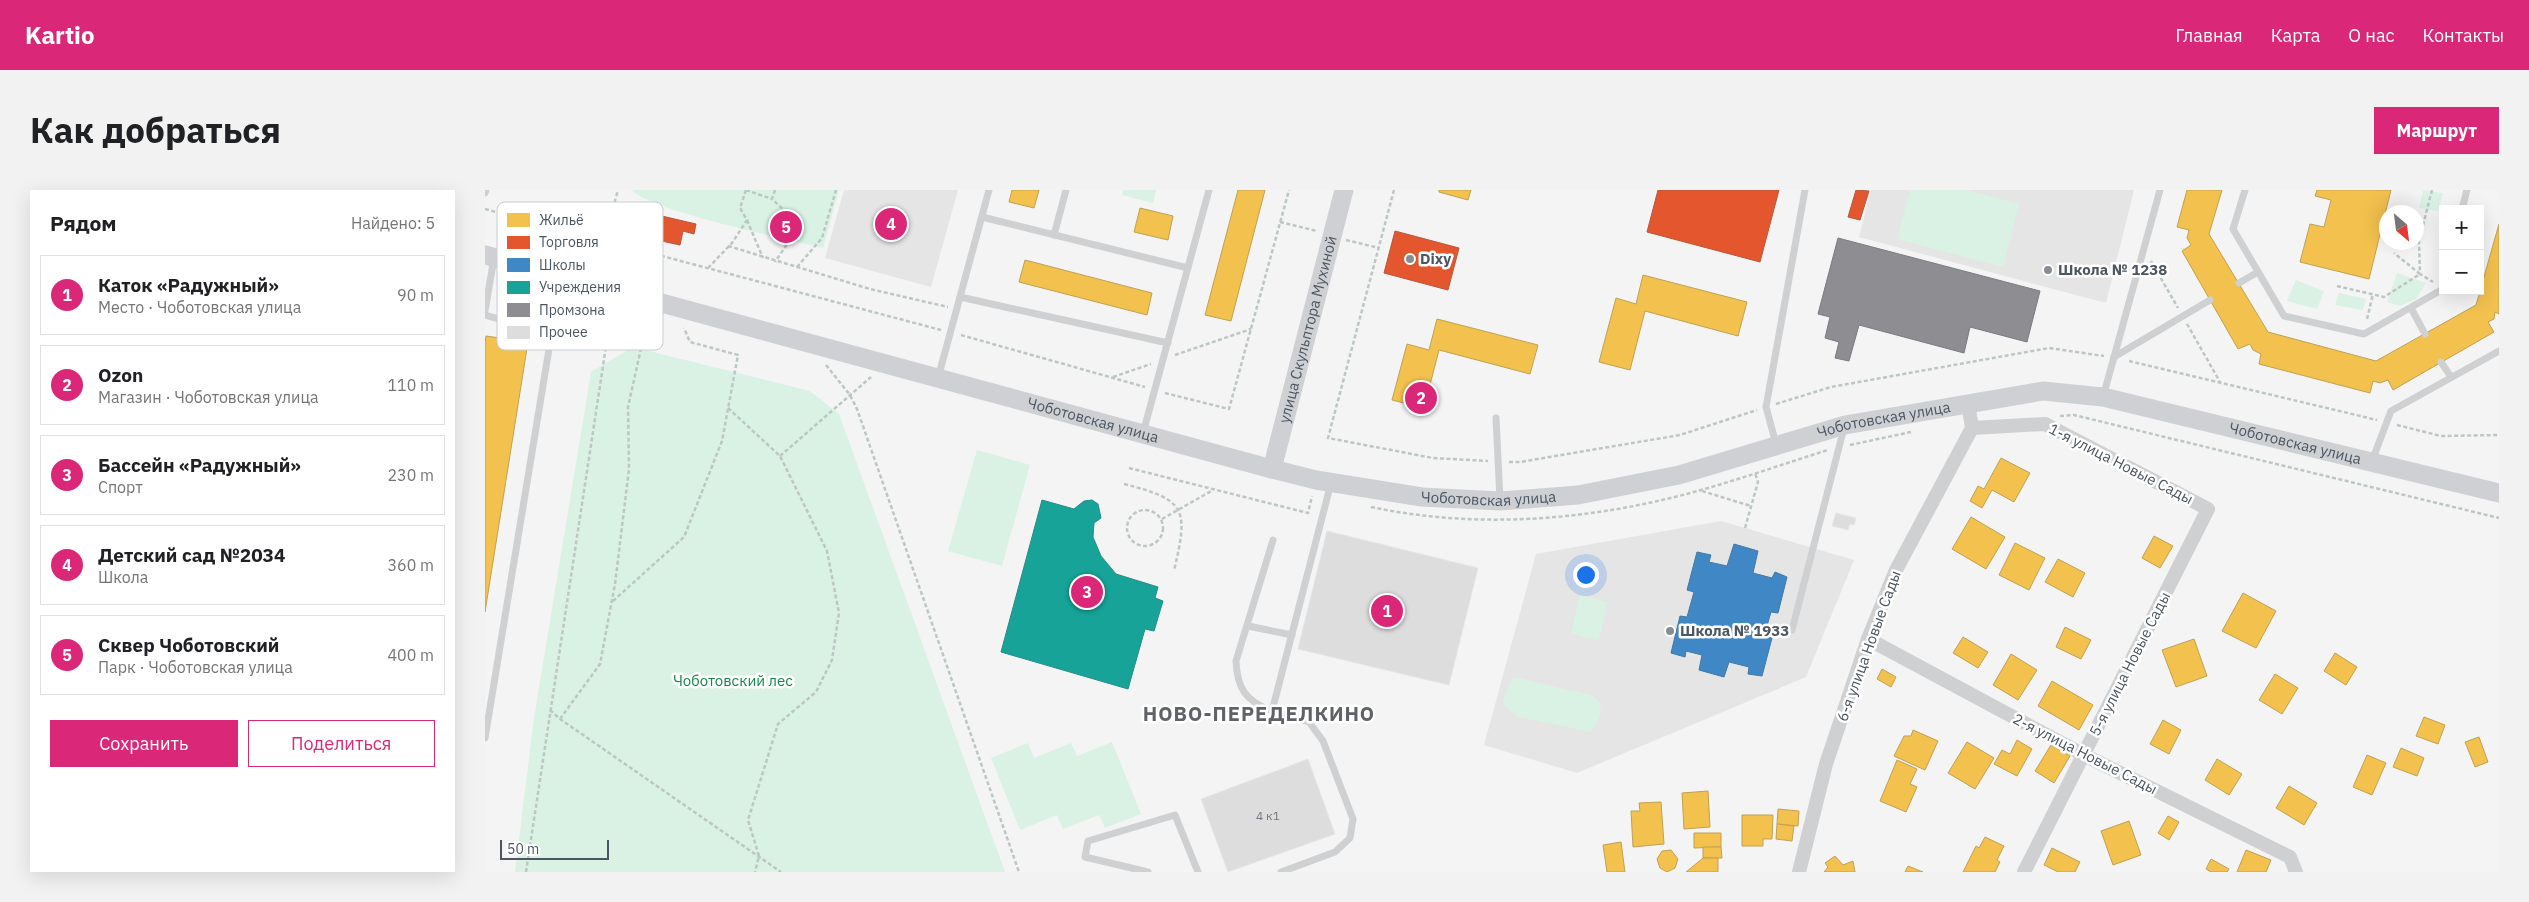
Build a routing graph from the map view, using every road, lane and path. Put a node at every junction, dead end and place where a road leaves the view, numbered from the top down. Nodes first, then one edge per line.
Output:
1 (746, 190) edge
2 (775, 190) edge
3 (836, 190) edge
4 (989, 190) edge
5 (1066, 190) edge
6 (1209, 190) edge
7 (1289, 190) edge
8 (1345, 190) edge
9 (1394, 190) edge
10 (1805, 190) edge
11 (2160, 190) edge
12 (2245, 190) edge
13 (2432, 190) edge
14 (2467, 190) edge
15 (772, 199) junction
16 (2463, 205) edge
17 (981, 217) junction
18 (747, 220) junction
19 (1054, 235) junction
20 (729, 246) junction
21 (2394, 253) dead end
22 (489, 256) edge
23 (663, 256) edge
24 (763, 258) junction
25 (775, 262) junction
26 (796, 267) junction
27 (709, 268) junction
28 (1188, 268) junction
29 (2258, 272) junction
30 (2420, 274) junction
31 (2239, 283) dead end
32 (2435, 283) dead end
33 (2337, 286) dead end
34 (2439, 291) edge
35 (2373, 294) junction
36 (960, 297) junction
37 (2210, 300) dead end
38 (663, 303) edge
39 (2411, 308) junction
40 (957, 309) junction
41 (485, 313) edge
42 (497, 317) edge
43 (684, 328) dead end
44 (1251, 329) junction
45 (950, 332) junction
46 (2364, 334) junction
47 (2425, 334) dead end
48 (1168, 344) junction
49 (549, 350) edge
50 (605, 350) edge
51 (641, 350) edge
52 (2499, 351) edge
53 (2114, 357) junction
54 (1163, 360) junction
55 (2441, 362) dead end
56 (826, 365) dead end
57 (871, 377) dead end
58 (938, 378) junction
59 (1112, 378) junction
60 (2451, 378) junction
61 (1155, 390) junction
62 (850, 395) junction
63 (2103, 397) junction
64 (1968, 403) junction
65 (728, 408) junction
66 (1496, 418) dead end
67 (1845, 425) junction
68 (1972, 428) junction
69 (1143, 433) junction
70 (1328, 438) dead end
71 (1776, 445) junction
72 (780, 456) junction
73 (2372, 462) junction
74 (1129, 468) dead end
75 (1272, 468) junction
76 (1755, 473) dead end
77 (1331, 482) junction
78 (1124, 484) dead end
79 (1214, 490) junction
80 (1700, 490) dead end
81 (2499, 493) edge
82 (1312, 495) dead end
83 (1500, 501) junction
84 (1751, 506) junction
85 (1178, 510) junction
86 (2208, 510) joint
87 (1162, 519) junction
88 (1745, 528) dead end
89 (1273, 540) dead end
90 (1174, 571) dead end
91 (612, 602) junction
92 (1248, 626) junction
93 (1792, 630) dead end
94 (1291, 635) junction
95 (1868, 639) junction
96 (489, 704) edge
97 (550, 710) junction
98 (1272, 711) junction
99 (560, 719) junction
100 (485, 738) edge
101 (2084, 755) junction
102 (759, 856) junction
103 (2290, 857) junction
104 (526, 872) edge
105 (755, 872) edge
106 (781, 872) edge
107 (1019, 872) edge
108 (1148, 872) edge
109 (1198, 872) edge
110 (1281, 872) edge
111 (1799, 872) edge
112 (2024, 872) edge
113 (2282, 872) edge
114 (2295, 872) edge

1 - 15 path
1 - 18 path
2 - 15 path
3 - 26 path
4 - 17 lane
5 - 19 lane
6 - 28 lane
7 - 44 path
8 - 75 main road, улица Скульптора Мухиной
9 - 70 path
10 - 71 lane
11 - 53 lane
12 - 29 lane
13 - 30 path
14 - 16 lane
15 - 25 path
17 - 19 lane
17 - 36 lane
18 - 20 path
18 - 24 path
19 - 28 lane
20 - 24 path
20 - 27 path
21 - 30 path
22 - 41 lane
23 - 27 path
24 - 25 path
25 - 26 path
26 - 40 path
27 - 45 path
28 - 48 lane
29 - 31 lane
29 - 46 lane
30 - 32 path
30 - 35 path
33 - 35 path
34 - 39 lane
35 - 46 path
36 - 40 lane
36 - 48 lane
37 - 53 lane
38 - 58 main road, Чоботовская улица
39 - 46 lane
39 - 47 lane
40 - 45 lane
41 - 42 lane
43 - 65 path
44 - 54 path
44 - 61 path
45 - 58 lane
45 - 59 path
48 - 54 lane
49 - 96 lane
50 - 97 path
51 - 91 path
52 - 60 lane
53 - 63 lane
54 - 59 path
54 - 61 lane
55 - 60 lane
56 - 62 path
57 - 62 path
58 - 69 main road, Чоботовская улица
59 - 61 path
60 - 73 lane
61 - 69 lane
62 - 72 path
62 - 107 path
63 - 64 main road, Чоботовская улица
63 - 73 main road, Чоботовская улица
64 - 67 main road, Чоботовская улица
64 - 68 street
65 - 72 path
65 - 91 path
66 - 83 lane
67 - 71 main road, Чоботовская улица
67 - 93 lane
68 - 86 street, 1-я улица Новые Сады
68 - 95 street, 6-я улица Новые Сады
69 - 75 main road, Чоботовская улица
71 - 83 main road, Чоботовская улица
72 - 102 path
73 - 81 main road, Чоботовская улица
74 - 79 path
75 - 77 main road, Чоботовская улица
76 - 84 path
77 - 83 main road, Чоботовская улица
77 - 94 lane
78 - 85 path
79 - 82 path
79 - 85 path
80 - 84 path
84 - 88 path
85 - 87 path
85 - 90 path
86 - 101 street, 5-я улица Новые Сады
87 - 87 path
89 - 92 lane
91 - 99 path
92 - 94 lane
92 - 98 lane
94 - 98 lane
95 - 101 street, 2-я улица Новые Сады
95 - 111 street, 6-я улица Новые Сады
96 - 100 lane
97 - 99 path
97 - 104 path
98 - 110 lane
99 - 102 path
101 - 103 street, 2-я улица Новые Сады
101 - 112 street, 5-я улица Новые Сады
102 - 105 path
102 - 106 path
103 - 113 street
103 - 114 street
108 - 109 lane

